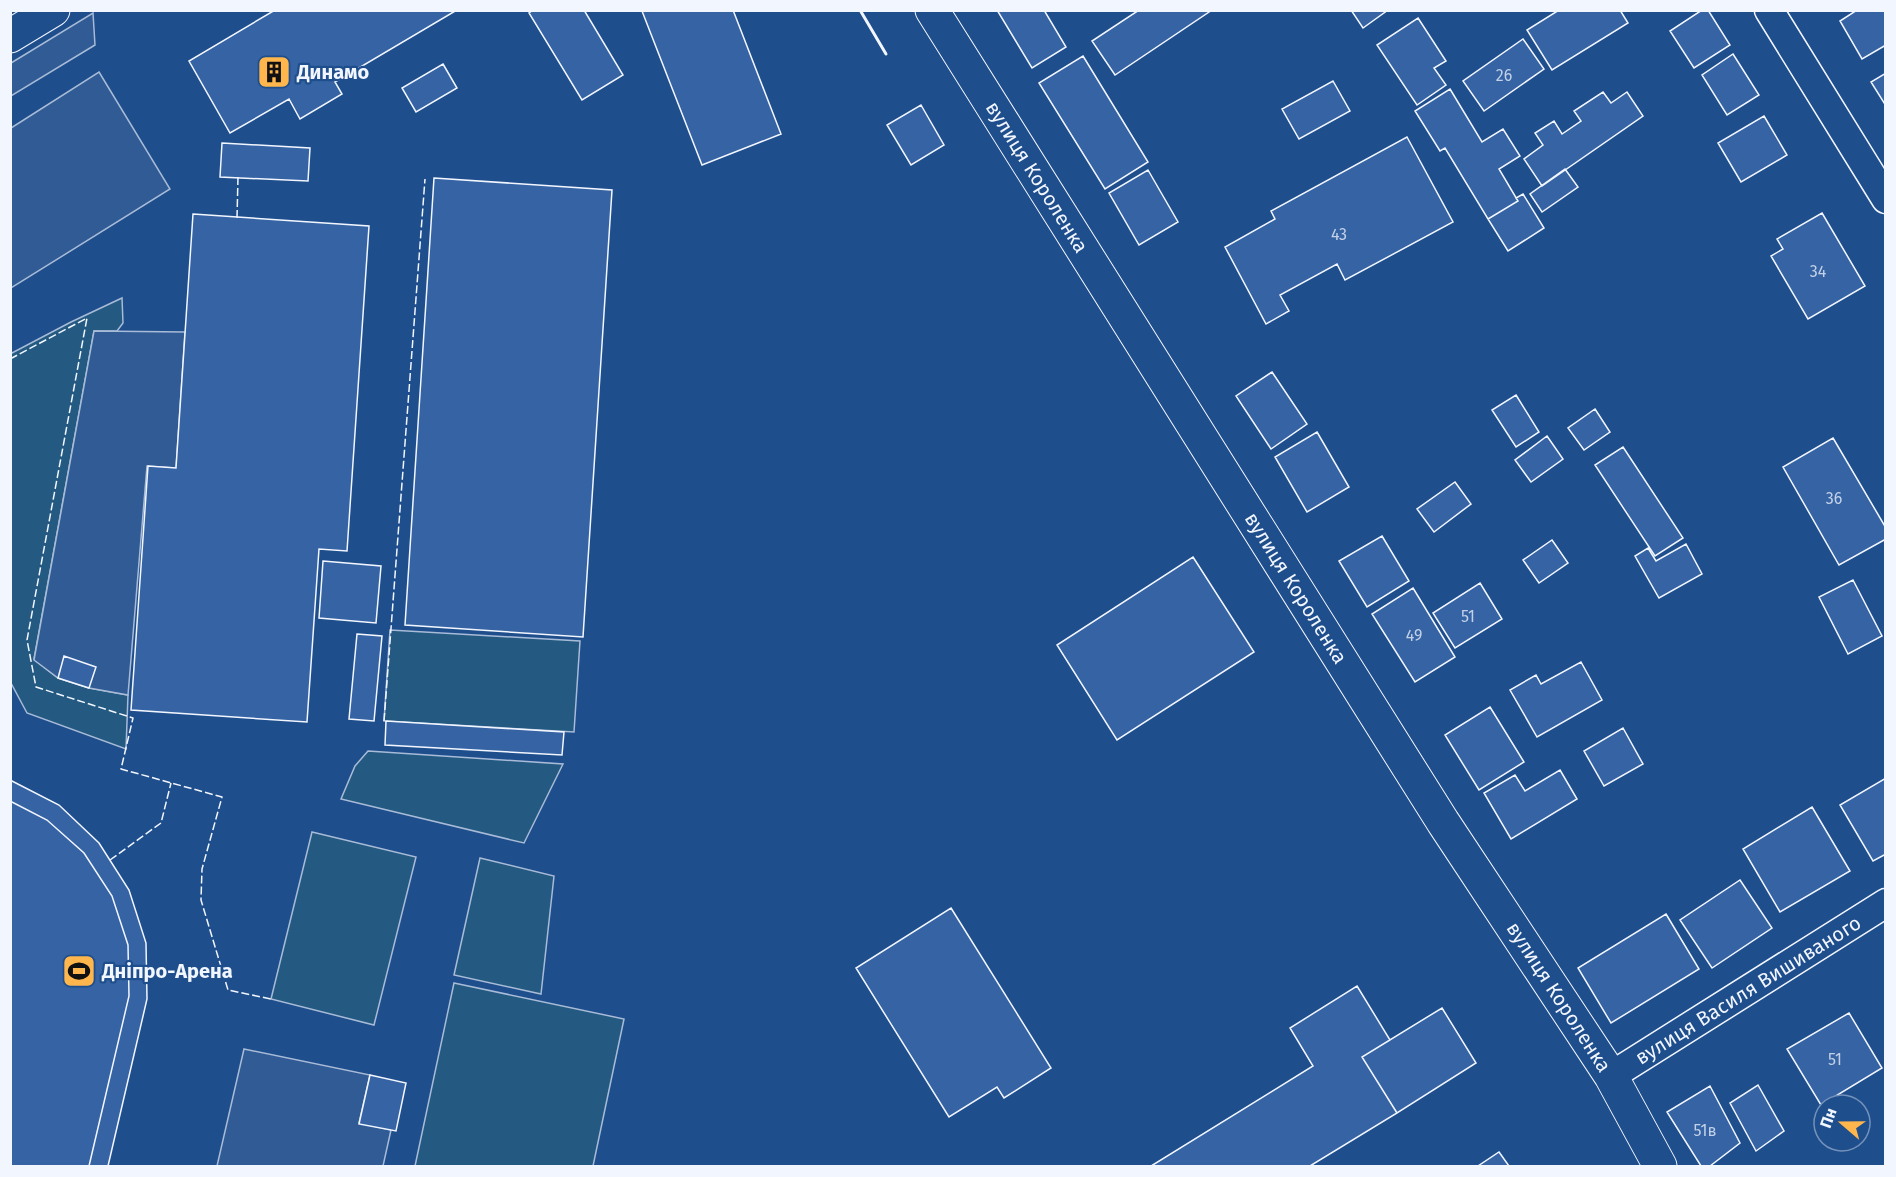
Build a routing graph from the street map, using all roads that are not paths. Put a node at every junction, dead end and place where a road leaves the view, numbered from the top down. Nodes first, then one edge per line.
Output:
1 (53, 10) edge
2 (932, 10) edge
3 (1769, 10) edge
4 (10, 36) edge
5 (1886, 199) edge
6 (1886, 903) edge
7 (1611, 1076) junction
8 (1659, 1167) edge

1 - 4 street
2 - 7 street, вулиця Короленка
3 - 5 street
6 - 7 street, вулиця Василя Вишиваного
7 - 8 street, вулиця Короленка

